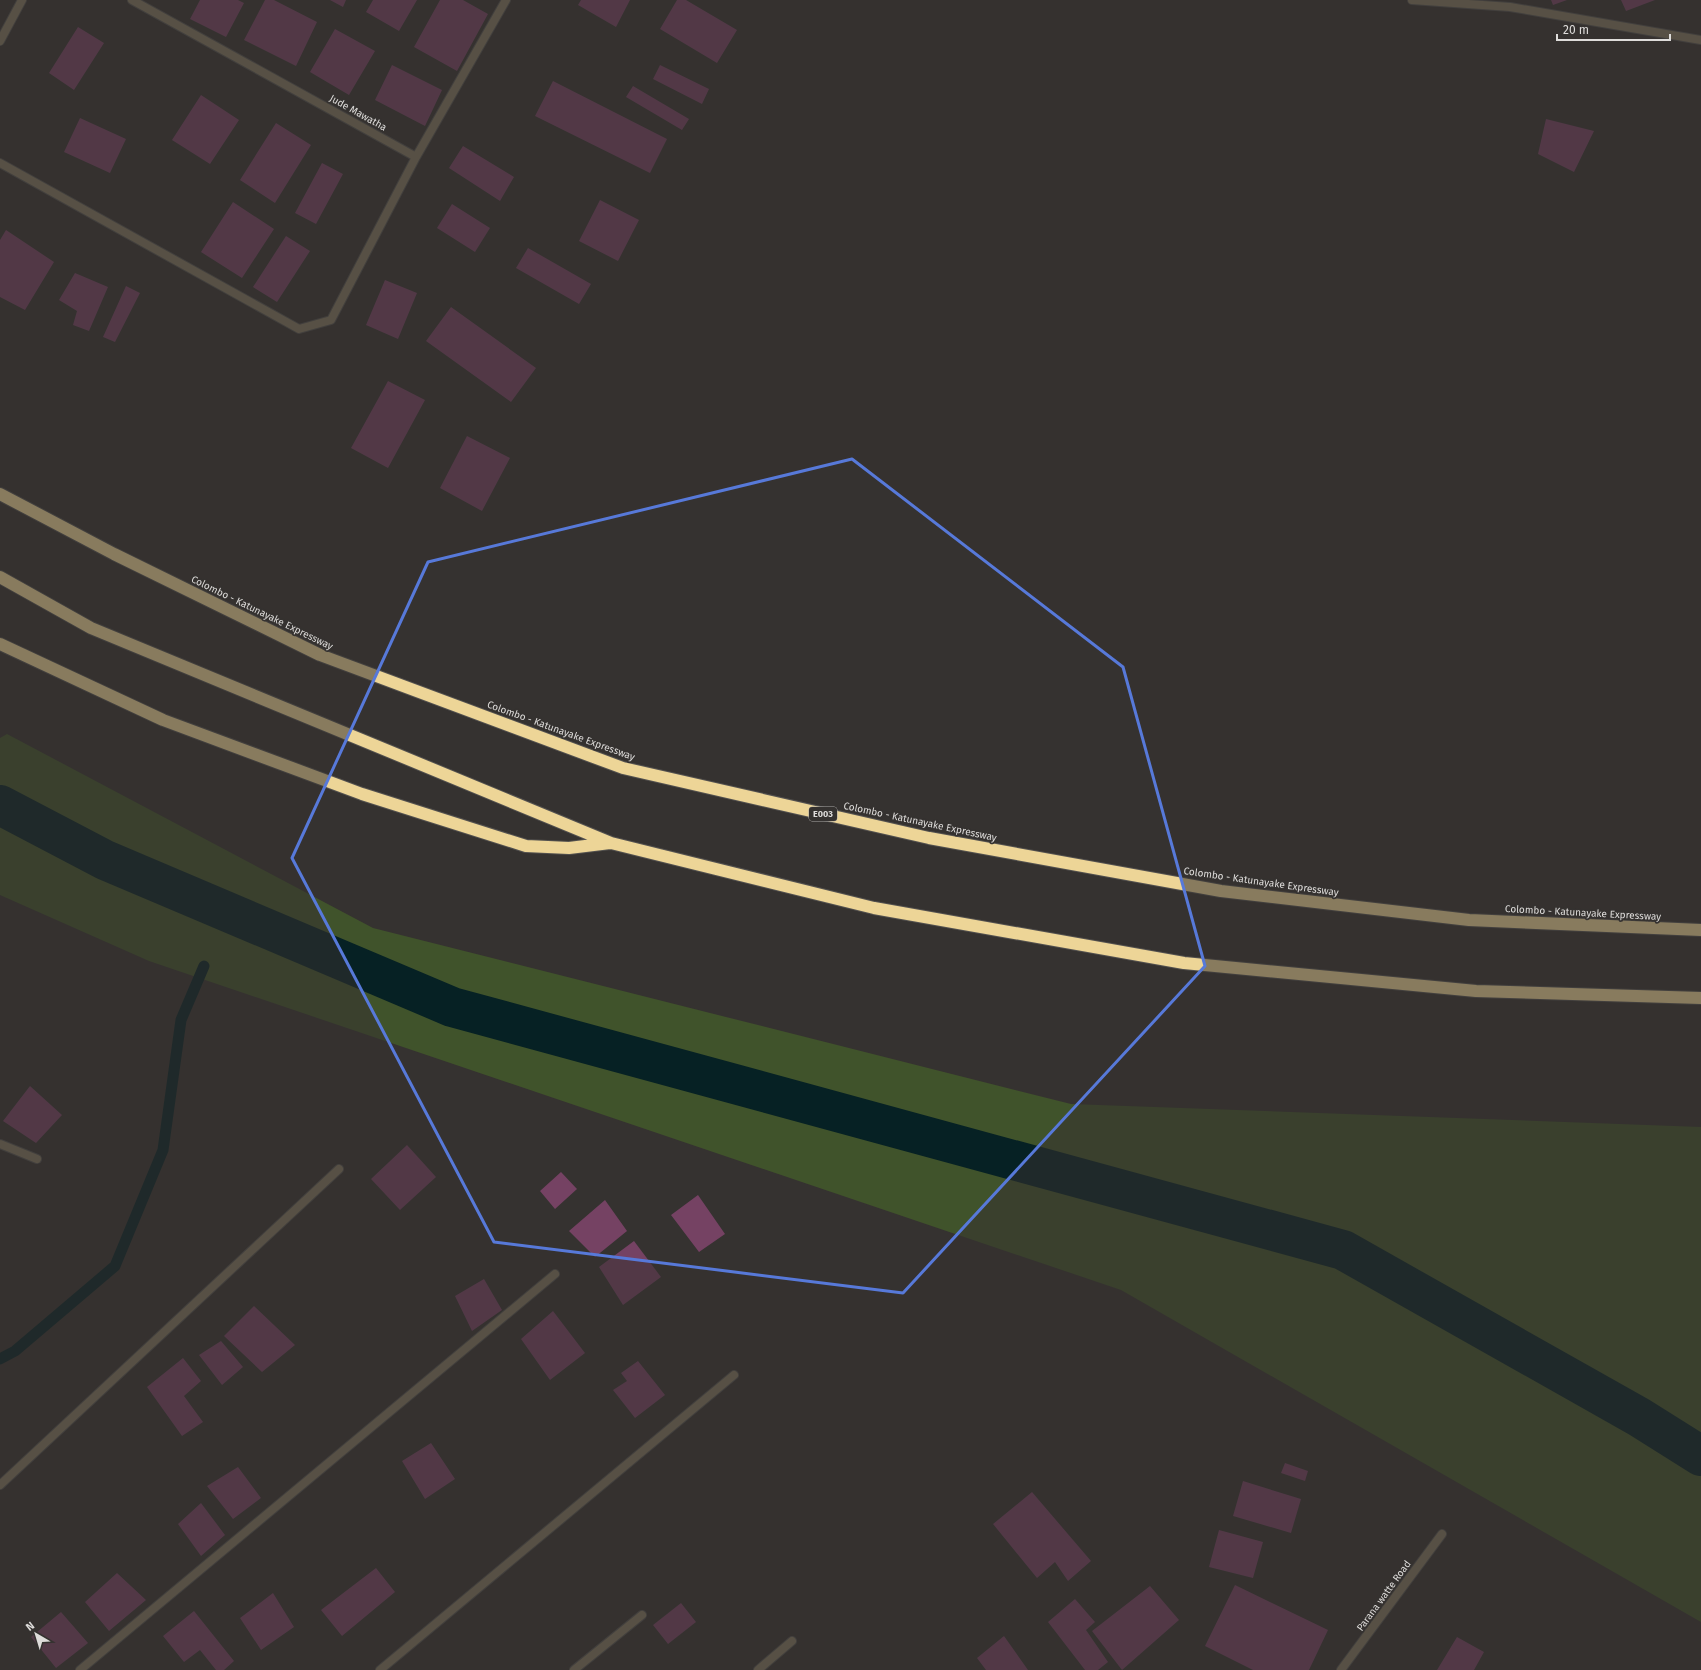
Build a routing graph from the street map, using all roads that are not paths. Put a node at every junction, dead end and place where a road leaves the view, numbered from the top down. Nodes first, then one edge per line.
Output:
1 (22, 0) edge
2 (132, 0) edge
3 (506, 0) edge
4 (1412, 0) edge
5 (1510, 3) edge
6 (1701, 40) edge
7 (0, 41) edge
8 (416, 157) junction
9 (0, 163) edge
10 (0, 494) edge
11 (0, 577) edge
12 (0, 644) edge
13 (611, 843) junction
14 (1701, 930) edge
15 (1701, 998) edge
16 (0, 1144) edge
17 (37, 1159) dead end
18 (339, 1169) dead end
19 (556, 1274) dead end
20 (734, 1375) dead end
21 (0, 1485) edge
22 (1442, 1534) dead end
23 (642, 1615) dead end
24 (792, 1641) dead end
25 (80, 1670) edge
26 (380, 1670) edge
27 (574, 1670) edge
28 (758, 1670) edge
29 (1341, 1670) edge

1 - 7 street
2 - 8 street, Jude Mawatha
3 - 8 street
4 - 5 street
5 - 6 street
8 - 9 street
10 - 14 highway, Colombo - Katunayake Expressway / E003
11 - 13 highway
12 - 13 highway
13 - 15 highway
16 - 17 street
18 - 21 street
19 - 25 street
20 - 26 street
22 - 29 street, Parana watte Road
23 - 27 street
24 - 28 street

